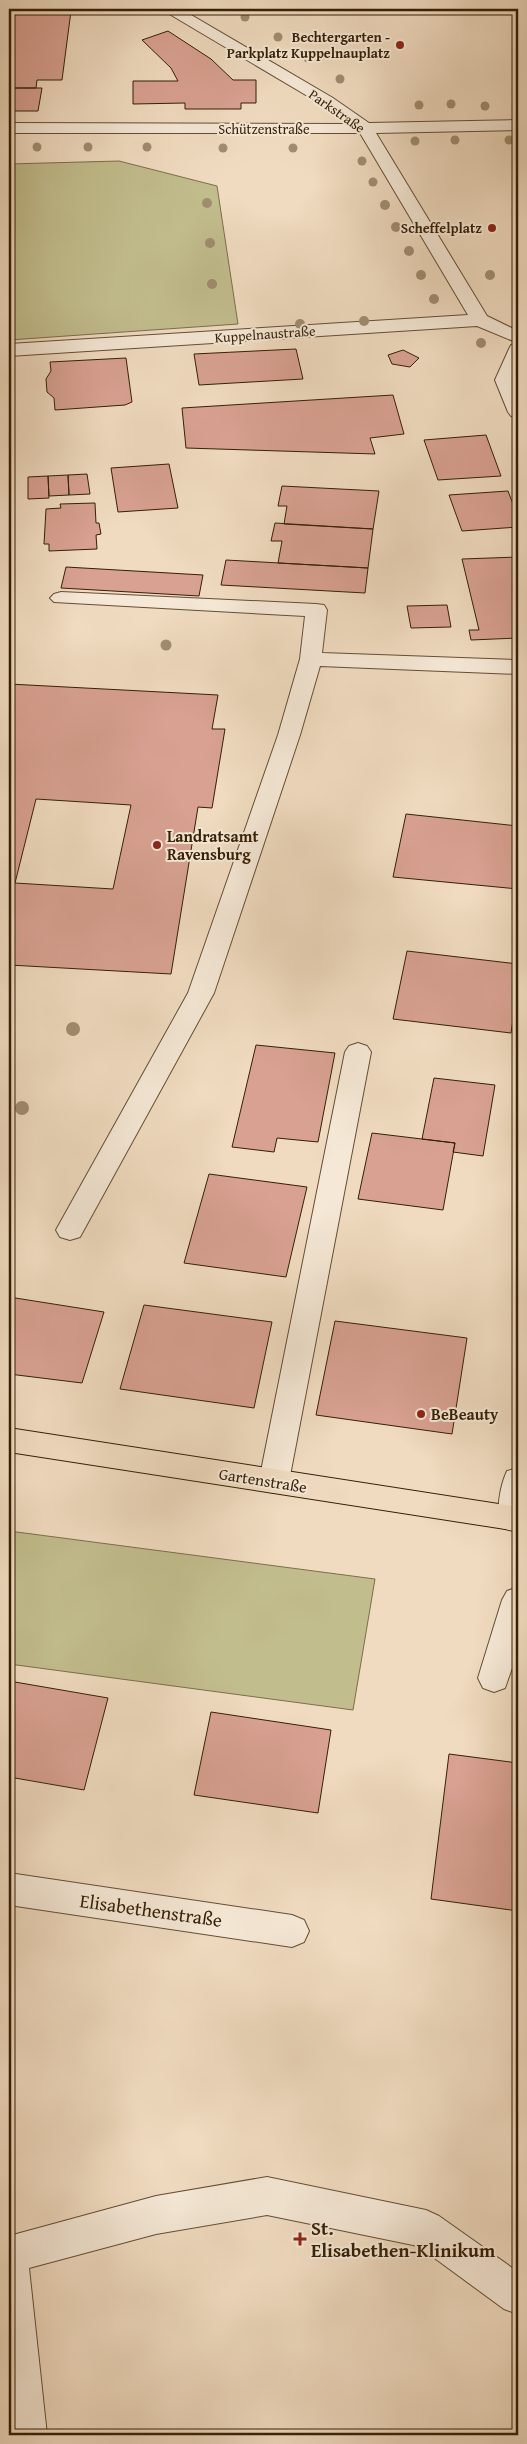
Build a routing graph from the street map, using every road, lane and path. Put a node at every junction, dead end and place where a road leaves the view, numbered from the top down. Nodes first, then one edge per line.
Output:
1 (171, 9) edge
2 (518, 125) edge
3 (9, 128) edge
4 (365, 128) junction
5 (480, 320) junction
6 (518, 338) edge
7 (518, 349) edge
8 (9, 350) edge
9 (518, 412) edge
10 (61, 598) dead end
11 (311, 659) junction
12 (518, 666) edge
13 (358, 1052) dead end
14 (70, 1230) dead end
15 (9, 1440) edge
16 (518, 1480) edge
17 (274, 1481) junction
18 (516, 1519) edge
19 (518, 1600) edge
20 (494, 1678) dead end
21 (9, 1889) edge
22 (292, 1931) dead end
23 (9, 2255) edge
24 (518, 2295) edge
25 (27, 2435) edge

1 - 4 street, Parkstraße
2 - 4 street, Schützenstraße
3 - 4 street, Schützenstraße
4 - 5 street, Parkstraße
5 - 6 street, Kuppelnaustraße
5 - 8 street, Kuppelnaustraße
7 - 9 street
10 - 11 street
11 - 12 street
11 - 14 street
13 - 17 street
15 - 17 main road, Gartenstraße
16 - 18 street
17 - 18 main road, Gartenstraße
19 - 20 street
21 - 22 street, Elisabethenstraße
23 - 24 street
23 - 25 street

